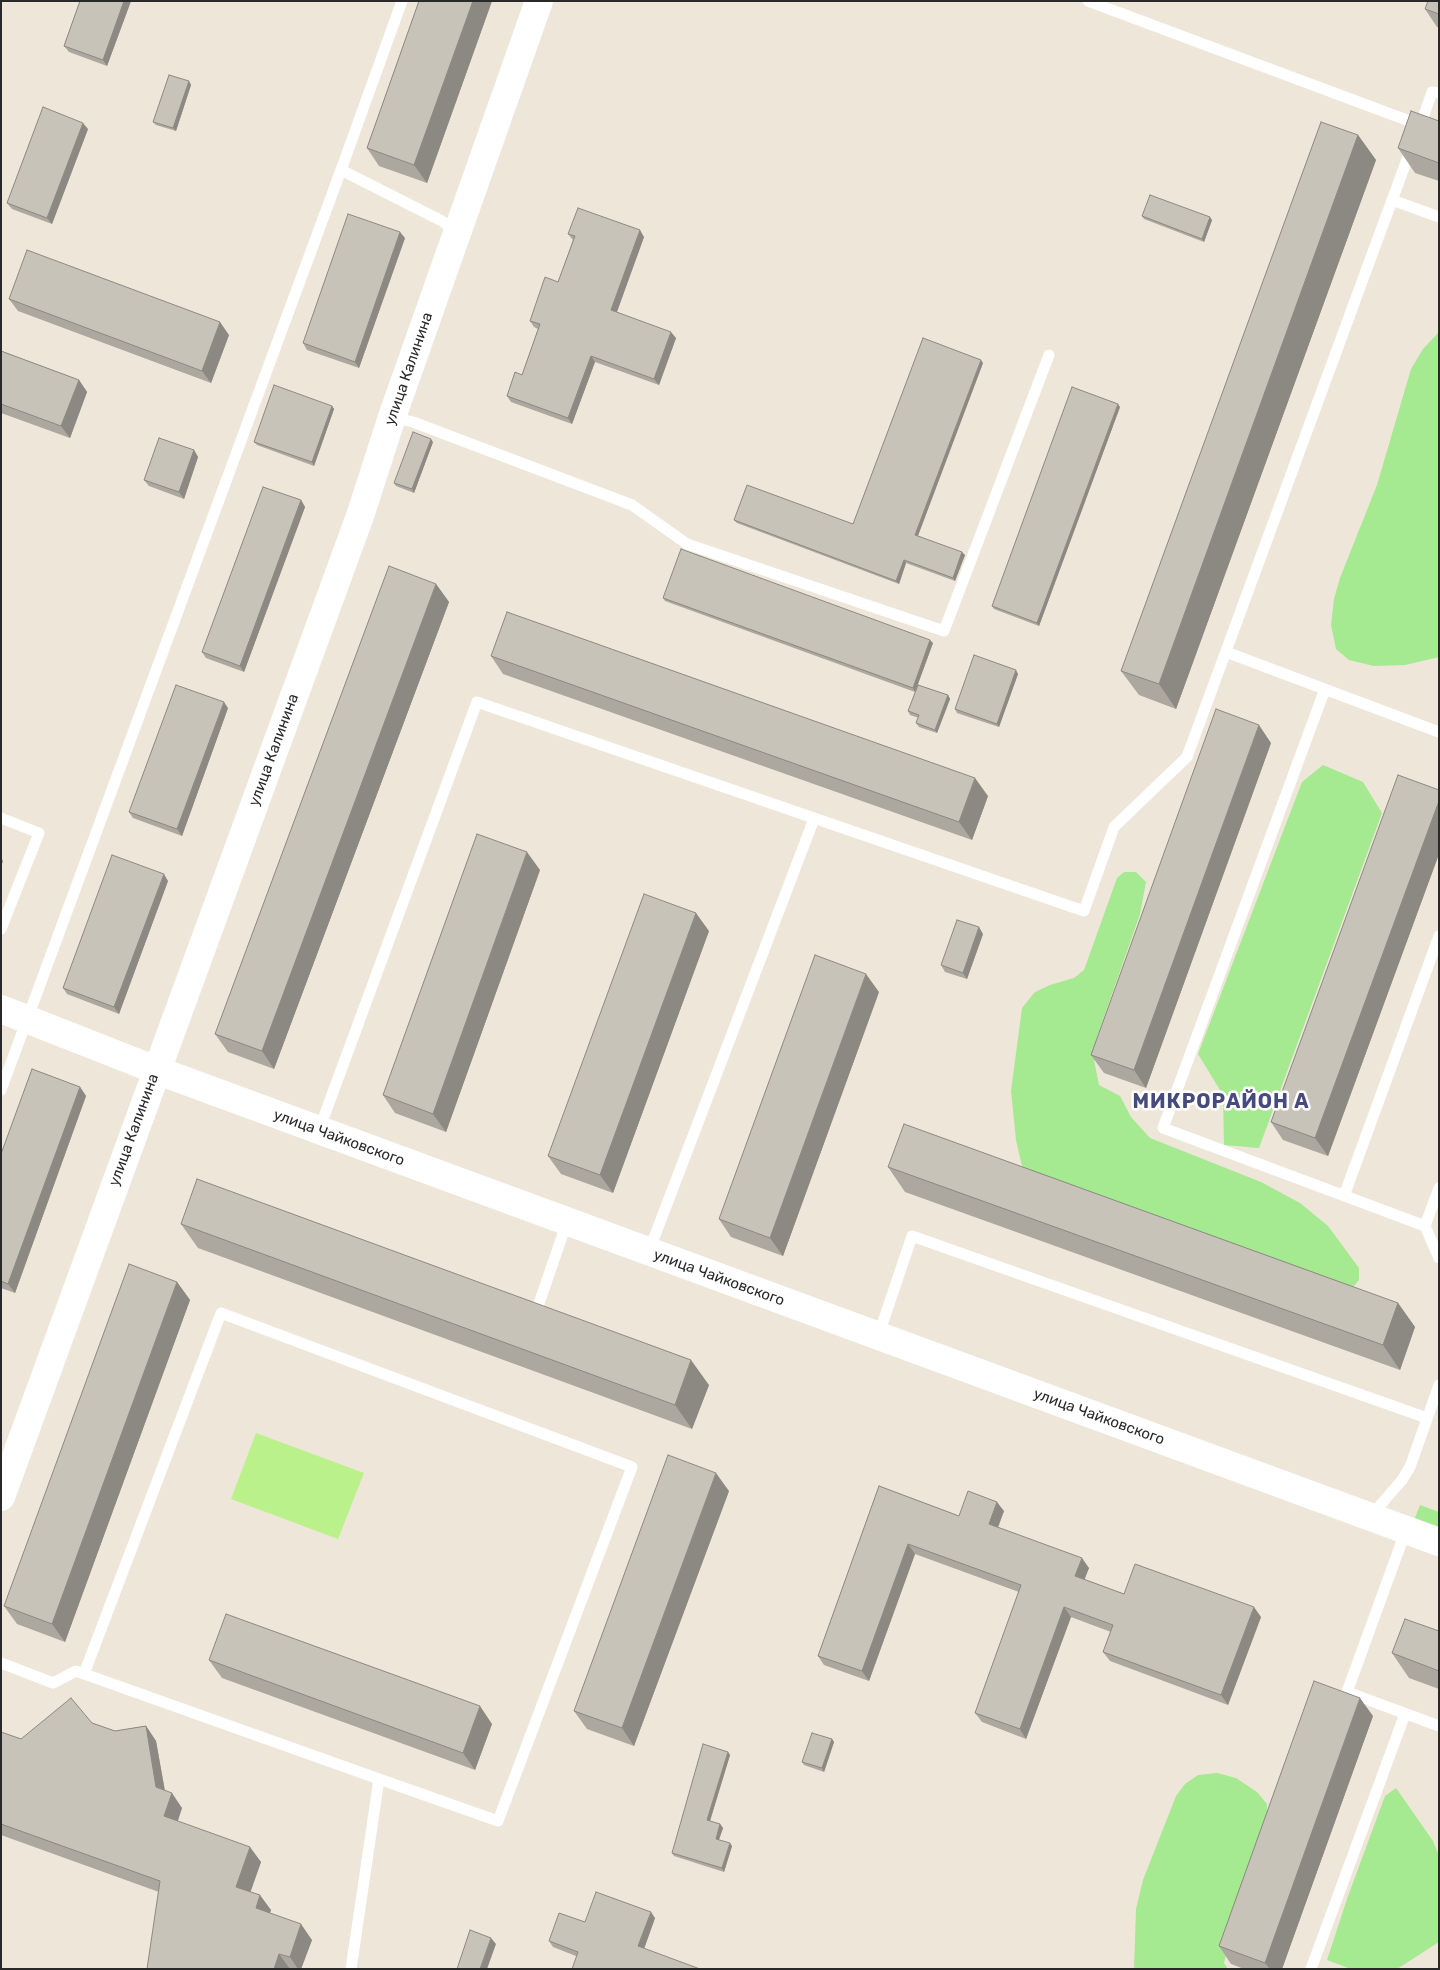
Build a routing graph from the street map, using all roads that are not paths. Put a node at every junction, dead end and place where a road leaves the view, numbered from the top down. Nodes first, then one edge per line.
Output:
1 (402, 1) edge
2 (539, 1) edge
3 (1088, 1) edge
4 (1439, 93) edge
5 (1420, 125) junction
6 (341, 170) junction
7 (1392, 200) junction
8 (1439, 217) edge
9 (456, 233) junction
10 (1048, 355) dead end
11 (392, 417) junction
12 (1226, 652) junction
13 (1325, 689) junction
14 (1439, 732) edge
15 (1, 818) edge
16 (814, 819) junction
17 (1, 929) edge
18 (1439, 936) edge
19 (1, 1009) edge
20 (28, 1020) junction
21 (156, 1070) junction
22 (1, 1090) edge
23 (319, 1130) junction
24 (1439, 1188) edge
25 (1344, 1196) junction
26 (567, 1222) junction
27 (1425, 1226) junction
28 (649, 1252) junction
29 (1439, 1258) edge
30 (535, 1315) edge
31 (878, 1337) junction
32 (1439, 1385) edge
33 (1427, 1418) junction
34 (1, 1497) edge
35 (1370, 1517) junction
36 (1406, 1530) junction
37 (1439, 1542) edge
38 (1, 1664) edge
39 (84, 1674) junction
40 (1405, 1714) junction
41 (1439, 1726) edge
42 (379, 1779) junction
43 (351, 1969) edge
44 (1311, 1969) edge

1 - 6 lane
2 - 9 street, улица Калинина
3 - 5 lane
4 - 5 lane
5 - 7 lane
6 - 9 lane
6 - 20 lane
7 - 8 lane
7 - 12 lane
9 - 11 street, улица Калинина
10 - 11 lane
11 - 21 street, улица Калинина
12 - 13 lane
12 - 16 lane
13 - 14 lane
13 - 25 lane
15 - 17 lane
16 - 23 lane
16 - 28 lane
18 - 25 lane
19 - 20 street, улица Чайковского
20 - 21 street, улица Чайковского
20 - 22 lane
21 - 23 street, улица Чайковского
21 - 34 street, улица Калинина
23 - 26 street, улица Чайковского
24 - 27 lane
25 - 27 lane
26 - 28 street, улица Чайковского
26 - 30 lane
27 - 29 lane
28 - 31 street, улица Чайковского
31 - 33 lane
31 - 35 street, улица Чайковского
32 - 33 lane
33 - 35 lane
35 - 36 street, улица Чайковского
36 - 37 street, улица Чайковского
36 - 40 lane
38 - 39 lane
39 - 42 lane
39 - 42 lane
40 - 41 lane
40 - 44 lane
42 - 43 lane

